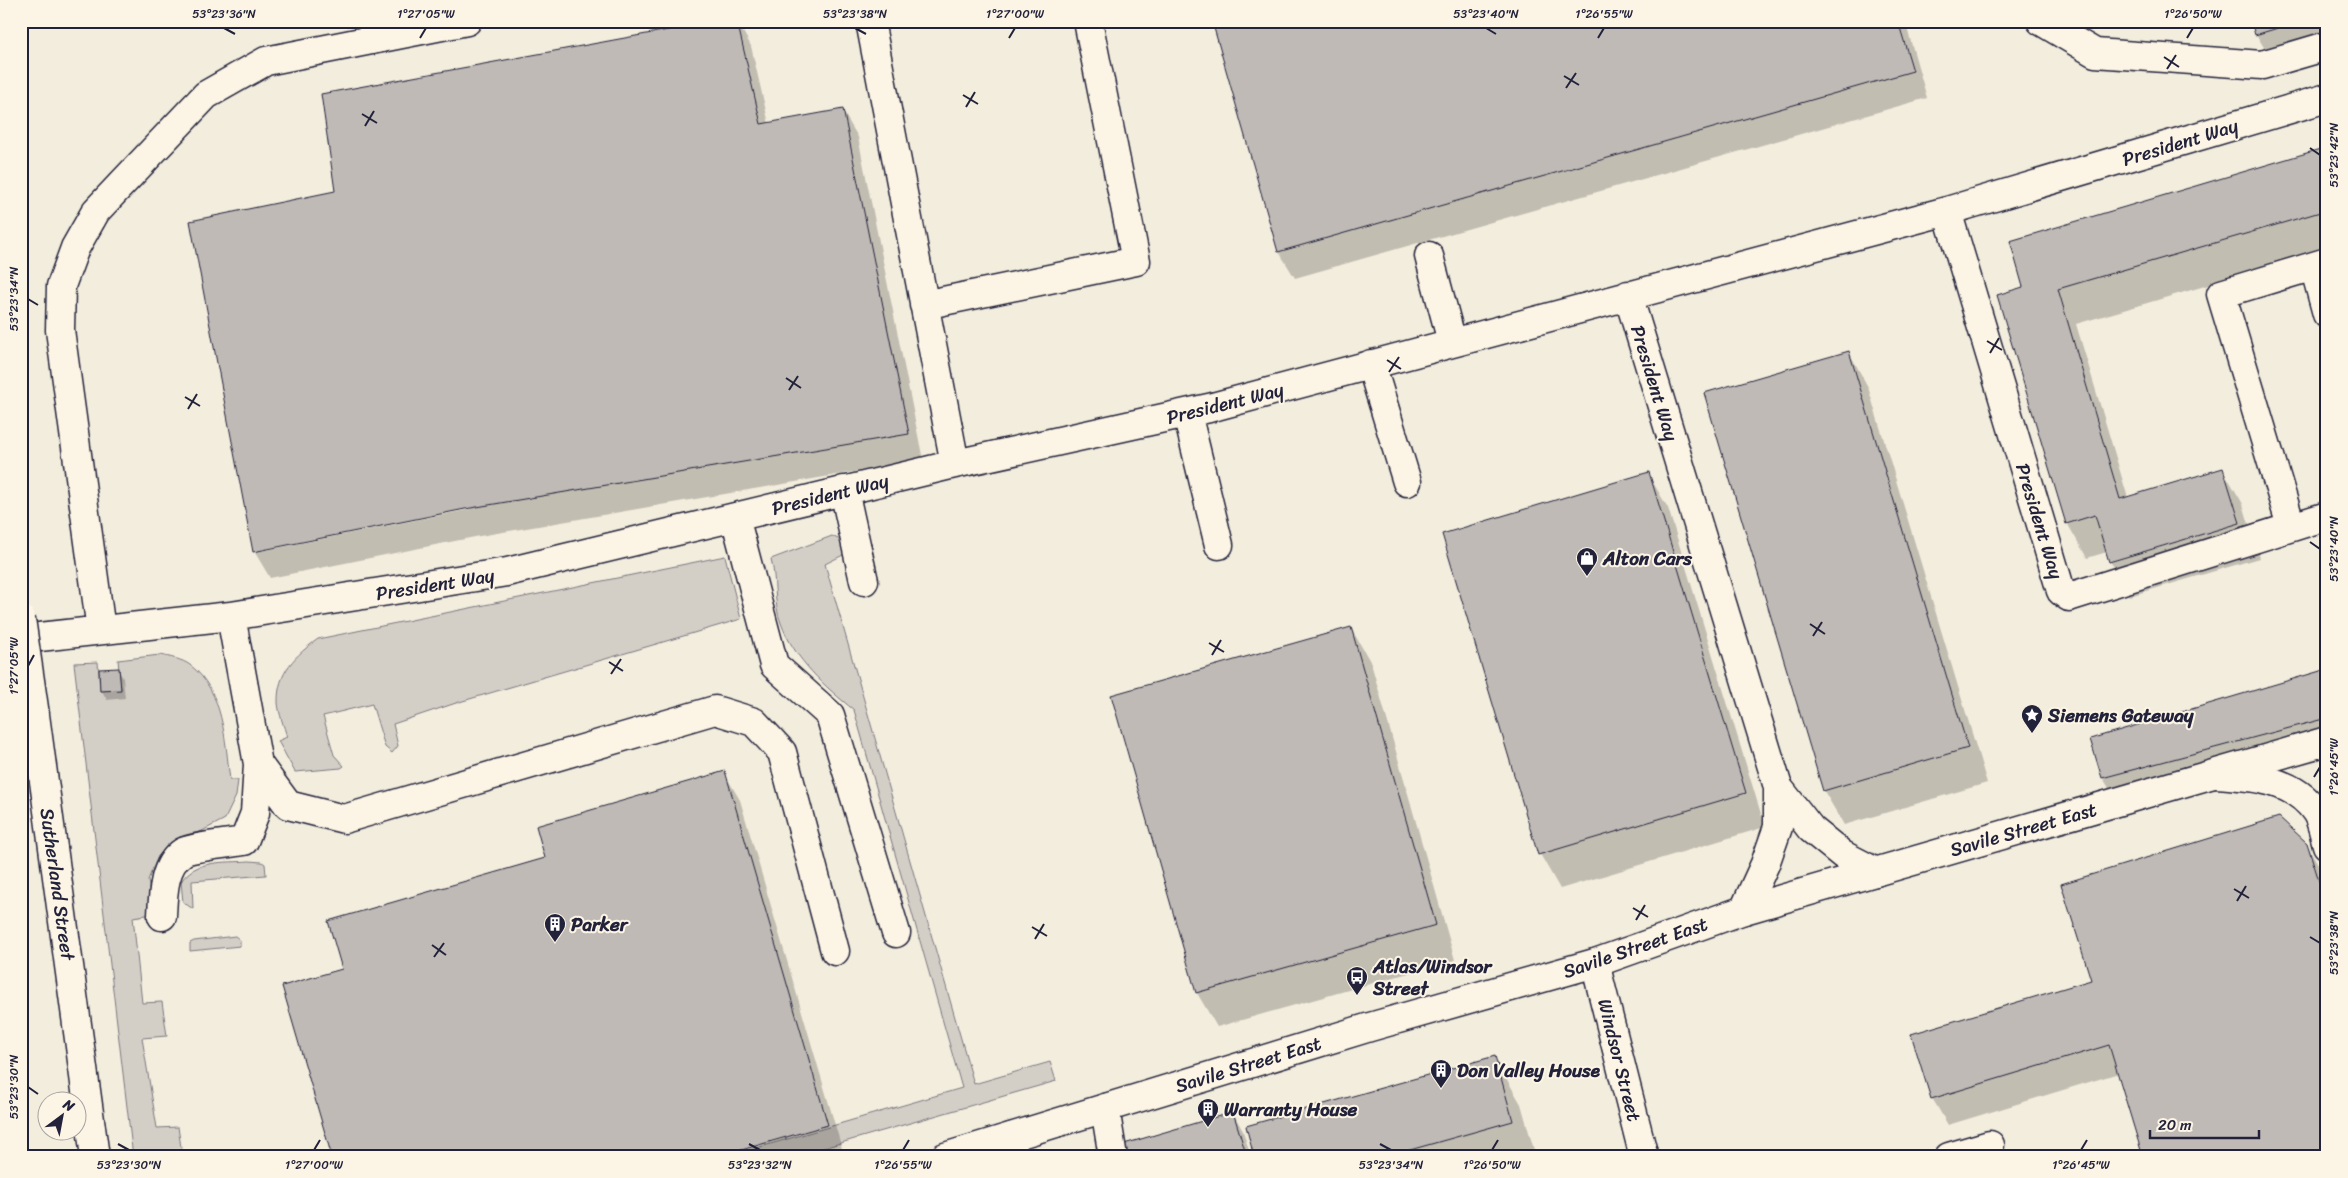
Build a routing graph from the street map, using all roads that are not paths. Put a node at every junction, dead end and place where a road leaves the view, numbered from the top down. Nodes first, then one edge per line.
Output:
1 (467, 21) edge
2 (870, 21) edge
3 (1088, 21) edge
4 (2041, 21) edge
5 (2327, 46) edge
6 (2327, 98) edge
7 (1947, 211) junction
8 (1429, 256) dead end
9 (2320, 264) edge
10 (1628, 295) junction
11 (924, 305) junction
12 (2327, 314) edge
13 (1452, 342) junction
14 (1372, 364) junction
15 (1187, 413) junction
16 (954, 464) junction
17 (1407, 482) dead end
18 (844, 490) junction
19 (2327, 516) edge
20 (735, 517) junction
21 (2291, 526) junction
22 (1219, 545) dead end
23 (864, 581) dead end
24 (230, 616) junction
25 (21, 619) edge
26 (101, 630) junction
27 (21, 639) edge
28 (2327, 741) edge
29 (258, 764) junction
30 (2214, 774) junction
31 (1778, 787) junction
32 (2327, 845) edge
33 (1876, 872) junction
34 (1744, 910) junction
35 (162, 916) dead end
36 (896, 934) dead end
37 (835, 951) dead end
38 (1595, 962) junction
39 (1105, 1108) junction
40 (1990, 1145) dead end
41 (1013, 1147) edge
42 (94, 1154) edge
43 (945, 1157) edge
44 (1114, 1157) edge
45 (1644, 1157) edge
46 (1949, 1157) edge

1 - 26 street
2 - 11 street
3 - 11 street
4 - 5 street
6 - 7 street, President Way
7 - 10 street, President Way
7 - 21 street, President Way
8 - 13 street
9 - 12 street
9 - 21 street
10 - 13 street, President Way
10 - 31 street, President Way
11 - 16 street
13 - 14 street, President Way
14 - 15 street, President Way
14 - 17 street
15 - 16 street, President Way
15 - 22 street
16 - 18 street, President Way
18 - 20 street, President Way
18 - 23 street
19 - 21 street, President Way
20 - 24 street, President Way
20 - 36 street
24 - 26 street, President Way
24 - 29 street
25 - 42 street, Sutherland Street, bridge
26 - 27 street, President Way
28 - 30 street, Savile Street East
29 - 35 street
29 - 37 street
30 - 32 street
30 - 33 street, Savile Street East
31 - 33 street, President Way
31 - 34 street, President Way
33 - 34 street, Savile Street East
34 - 38 street, Savile Street East
38 - 39 street, Savile Street East
38 - 45 street, Windsor Street
39 - 41 street, Savile Street East
39 - 44 street
40 - 46 street
41 - 43 street, Savile Street East

